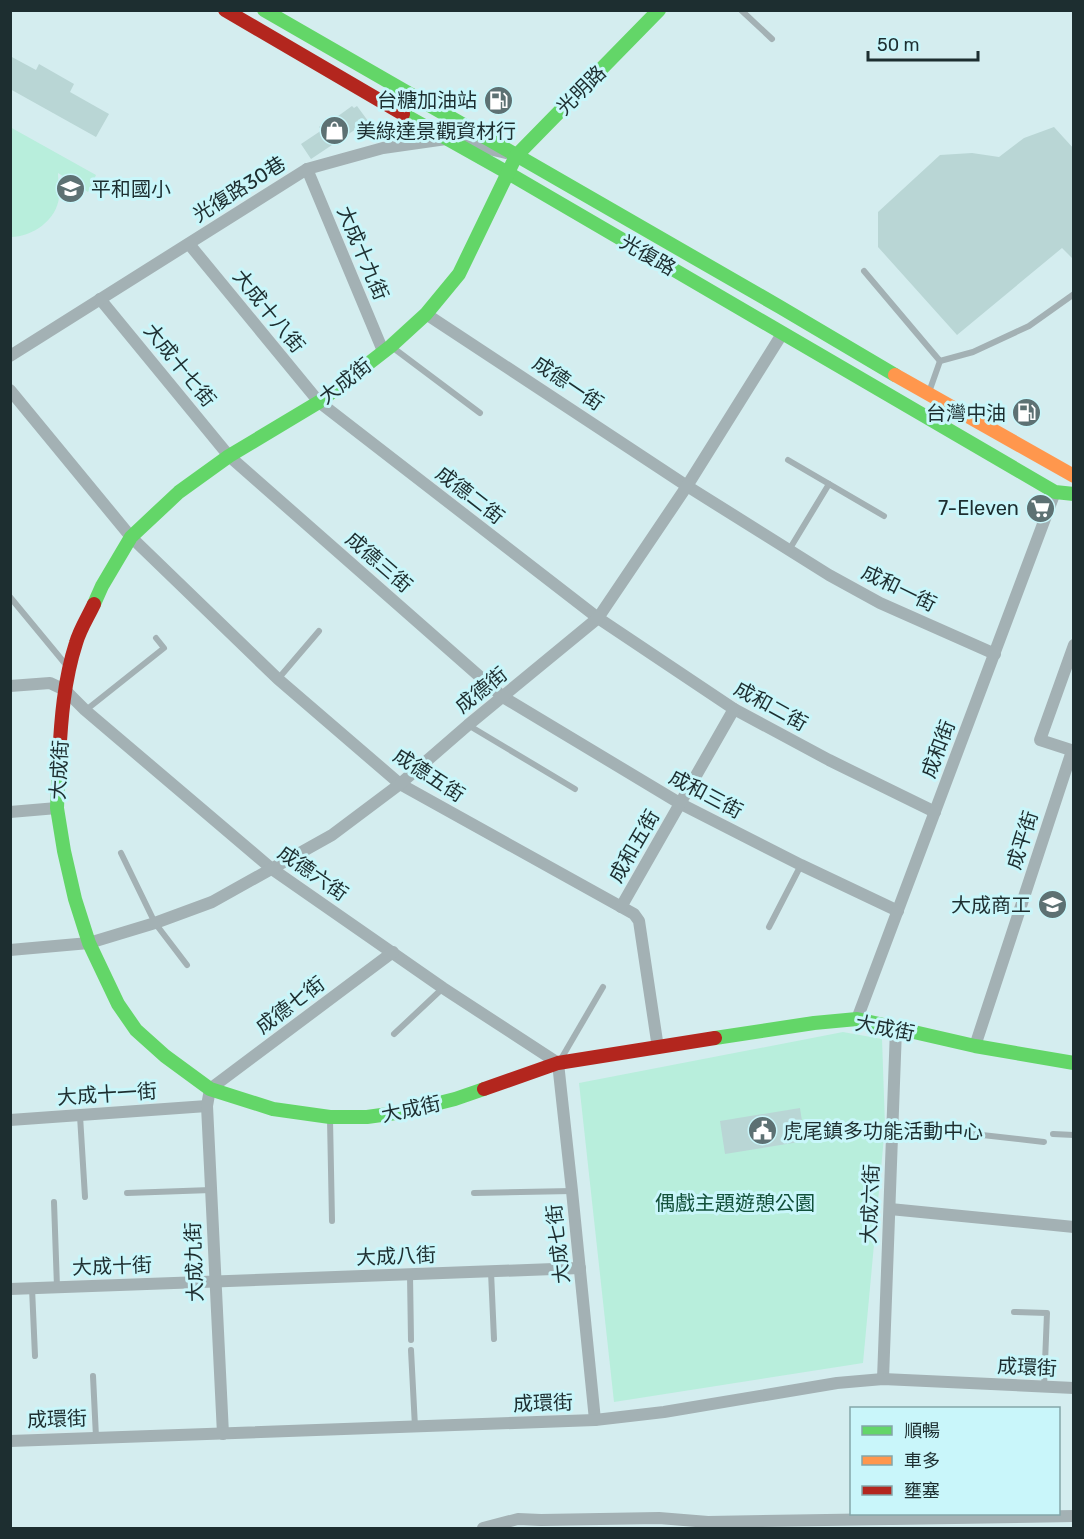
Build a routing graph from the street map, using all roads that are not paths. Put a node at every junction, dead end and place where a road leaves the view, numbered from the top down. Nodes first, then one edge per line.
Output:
1 (225, 10) edge
2 (264, 10) edge
3 (659, 10) edge
4 (741, 10) edge
5 (772, 39) dead end
6 (446, 139) junction
7 (516, 156) junction
8 (307, 169) junction
9 (508, 173) junction
10 (189, 244) junction
11 (864, 271) dead end
12 (1074, 294) edge
13 (100, 299) junction
14 (426, 314) junction
15 (782, 334) junction
16 (387, 348) junction
17 (10, 356) edge
18 (940, 361) junction
19 (10, 390) edge
20 (928, 395) junction
21 (319, 402) junction
22 (480, 413) dead end
23 (229, 456) junction
24 (788, 460) dead end
25 (1074, 476) edge
26 (829, 484) junction
27 (687, 486) junction
28 (1055, 492) junction
29 (1074, 494) edge
30 (1074, 501) edge
31 (884, 516) dead end
32 (131, 537) junction
33 (789, 550) junction
34 (10, 597) edge
35 (598, 618) junction
36 (319, 631) dead end
37 (156, 638) dead end
38 (1074, 645) edge
39 (995, 654) junction
40 (69, 669) junction
41 (278, 679) junction
42 (10, 686) edge
43 (65, 690) junction
44 (503, 697) junction
45 (734, 709) junction
46 (85, 710) junction
47 (468, 725) junction
48 (1073, 751) edge
49 (400, 784) junction
50 (575, 789) dead end
51 (681, 804) junction
52 (57, 808) junction
53 (10, 812) edge
54 (935, 812) junction
55 (121, 853) dead end
56 (801, 865) junction
57 (272, 869) junction
58 (621, 907) junction
59 (898, 911) junction
60 (154, 923) junction
61 (769, 927) dead end
62 (89, 944) junction
63 (10, 950) edge
64 (393, 952) junction
65 (187, 964) dead end
66 (603, 987) dead end
67 (443, 988) junction
68 (857, 1020) junction
69 (896, 1029) junction
70 (394, 1034) dead end
71 (975, 1046) junction
72 (658, 1048) junction
73 (558, 1063) junction
74 (1074, 1063) edge
75 (210, 1089) junction
76 (207, 1106) junction
77 (80, 1115) junction
78 (330, 1117) junction
79 (10, 1120) edge
80 (892, 1125) junction
81 (1053, 1134) dead end
82 (1074, 1135) edge
83 (1044, 1142) dead end
84 (211, 1190) junction
85 (572, 1191) junction
86 (128, 1193) dead end
87 (474, 1193) dead end
88 (85, 1197) dead end
89 (54, 1202) dead end
90 (890, 1209) junction
91 (332, 1221) dead end
92 (1074, 1227) edge
93 (580, 1268) junction
94 (491, 1272) junction
95 (410, 1275) junction
96 (214, 1282) junction
97 (32, 1288) junction
98 (57, 1288) junction
99 (10, 1289) edge
100 (1014, 1312) dead end
101 (494, 1338) dead end
102 (411, 1340) dead end
103 (411, 1350) dead end
104 (35, 1356) dead end
105 (93, 1376) dead end
106 (883, 1379) junction
107 (1044, 1388) junction
108 (1074, 1388) edge
109 (595, 1420) junction
110 (415, 1427) junction
111 (223, 1434) junction
112 (96, 1437) junction
113 (10, 1441) edge
114 (1074, 1516) edge
115 (483, 1528) edge

1 - 6 street, 光復路
2 - 7 street, 光復路
3 - 7 street, 光明路
4 - 5 lane
6 - 7 street, 光復路30巷
6 - 8 street, 光復路30巷
6 - 9 street, 光復路
7 - 9 street, 光明路
7 - 20 street, 光復路
8 - 10 street, 光復路30巷
8 - 16 street, 大成十九街
9 - 14 street, 大成街
9 - 15 street, 光復路
10 - 13 street, 光復路30巷
10 - 21 street, 大成十八街
11 - 18 lane
12 - 18 lane
13 - 17 street, 光復路30巷
13 - 23 street, 大成十七街
14 - 16 street, 大成街
14 - 27 street, 成德一街
15 - 27 street, 成德街
15 - 28 street, 光復路
16 - 21 street, 大成街
16 - 22 lane
18 - 20 lane
19 - 32 street, 成德五街
20 - 25 street, 光復路
21 - 23 street, 大成街
21 - 35 street, 成德二街
23 - 32 street, 大成街
23 - 44 street, 成德三街
24 - 26 lane
26 - 31 lane
26 - 33 lane
27 - 33 street, 成和一街
27 - 35 street, 成德街
28 - 29 street, 光復路
28 - 30 street
28 - 39 street, 成和街
32 - 40 street, 大成街
32 - 41 street, 成德五街
33 - 39 street, 成和一街
34 - 40 lane
35 - 44 street, 成德街
35 - 45 street, 成和二街
36 - 41 lane
37 - 46 lane
38 - 48 street
39 - 54 street, 成和街
40 - 43 street, 大成街
41 - 49 street, 成德五街
42 - 43 street
43 - 46 street, 成德六街
43 - 52 street, 大成街
44 - 47 street, 成德街
44 - 51 street, 成和三街
45 - 51 street, 成和五街
45 - 54 street, 成和二街
46 - 57 street, 成德六街
47 - 49 street, 成德街
47 - 50 lane
48 - 71 street, 成平街
49 - 57 street, 成德街
49 - 58 street, 成德五街
51 - 56 street, 成和三街
51 - 58 street, 成和五街
52 - 53 street
52 - 62 street, 大成街
54 - 59 street, 成和街
55 - 60 lane
56 - 59 street, 成和三街
56 - 61 lane
57 - 60 street, 成德街
57 - 64 street, 成德六街
58 - 72 street, 成德五街
59 - 68 street, 成和街
60 - 62 street, 成德街
60 - 65 lane
62 - 63 street, 成德街
62 - 75 street, 大成街
64 - 67 street, 成德六街
64 - 75 street, 成德七街
66 - 73 lane
67 - 70 lane
67 - 73 street, 成德六街
68 - 69 street, 大成街
68 - 72 street, 大成街
69 - 71 street, 大成街
69 - 80 street, 大成六街
71 - 74 street, 大成街
72 - 73 street, 大成街
73 - 78 street, 大成街
73 - 85 street, 大成七街
75 - 76 street, 大成九街
75 - 78 street, 大成街
76 - 77 street, 大成十一街
76 - 84 street, 大成九街
77 - 79 street, 大成十一街
77 - 88 lane
78 - 91 lane
80 - 83 lane
80 - 90 street, 大成六街
81 - 82 lane
84 - 86 lane
84 - 96 street, 大成九街
85 - 87 lane
85 - 93 street, 大成七街
89 - 98 lane
90 - 92 street
90 - 106 street, 大成六街
93 - 94 street, 大成八街
93 - 109 street, 大成七街
94 - 95 street, 大成八街
94 - 101 lane
95 - 96 street, 大成八街
95 - 102 lane
96 - 98 street, 大成十街
96 - 111 street, 大成九街
97 - 98 street, 大成十街
97 - 99 street, 大成十街
97 - 104 lane
100 - 107 lane
103 - 110 lane
105 - 112 lane
106 - 107 street, 成環街
106 - 109 street, 成環街
107 - 108 street, 成環街
109 - 110 street, 成環街
110 - 111 street, 成環街
111 - 112 street, 成環街
112 - 113 street, 成環街
114 - 115 street

